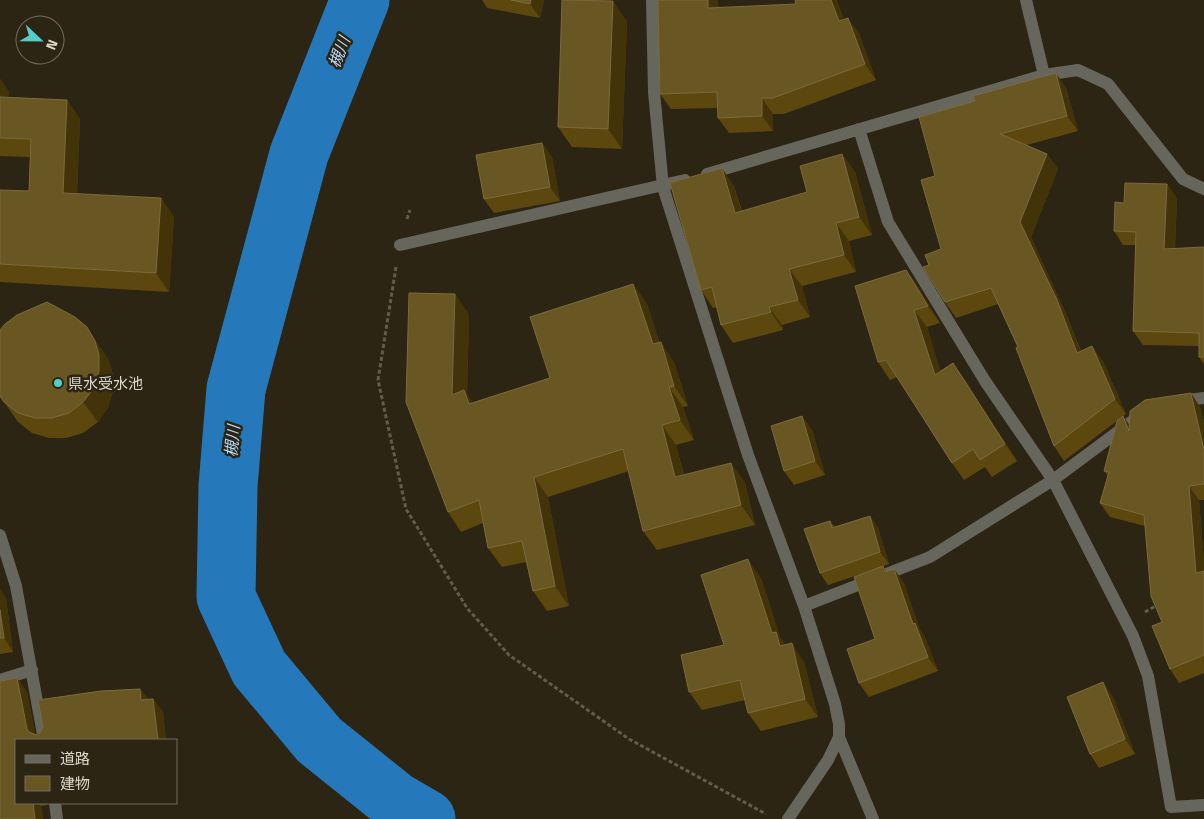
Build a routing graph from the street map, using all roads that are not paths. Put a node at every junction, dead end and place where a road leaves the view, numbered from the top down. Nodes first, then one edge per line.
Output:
1 (652, 0) edge
2 (1026, 0) edge
3 (1044, 75) junction
4 (859, 129) junction
5 (663, 187) junction
6 (1204, 189) edge
7 (400, 244) road end
8 (1204, 398) edge
9 (1171, 402) edge
10 (1154, 404) edge
11 (1053, 480) junction
12 (0, 535) edge
13 (804, 606) junction
14 (32, 670) junction
15 (0, 680) edge
16 (839, 737) junction
17 (44, 739) edge
18 (55, 804) edge
19 (1204, 805) edge
20 (58, 819) edge
21 (788, 819) edge
22 (873, 819) edge

1 - 5 street
2 - 3 street
3 - 4 street
3 - 6 street
4 - 5 street
4 - 11 street
5 - 7 street
5 - 13 street
8 - 9 street
10 - 11 street
11 - 13 street
11 - 19 street
12 - 14 street
13 - 16 street
14 - 15 street
14 - 17 street
16 - 21 street
16 - 22 street
18 - 20 street

